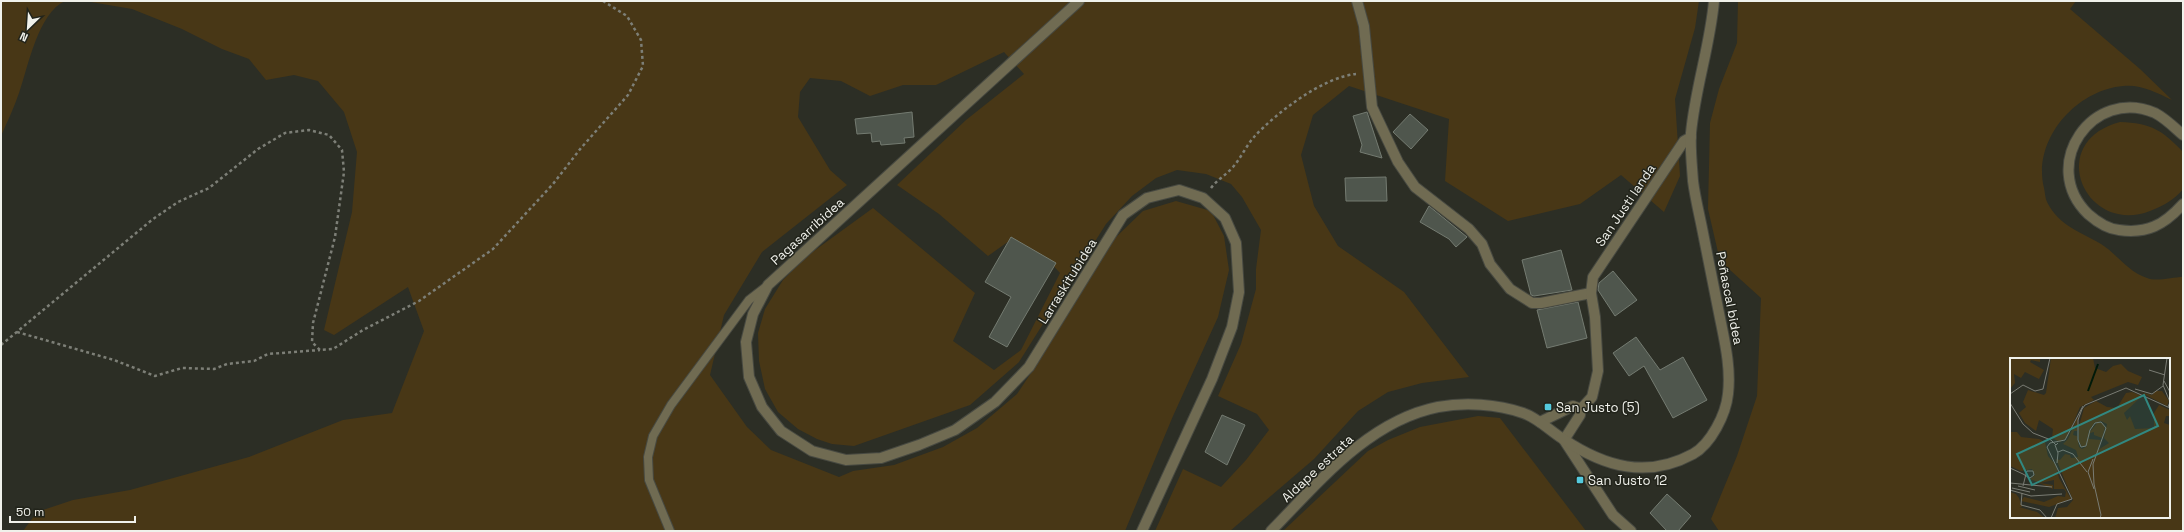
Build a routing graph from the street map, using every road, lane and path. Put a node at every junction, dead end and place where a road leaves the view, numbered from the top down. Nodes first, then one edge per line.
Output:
1 (602, 1) edge
2 (1357, 1) edge
3 (1714, 1) edge
4 (1078, 2) edge
5 (1369, 74) junction
6 (2183, 135) edge
7 (1691, 137) junction
8 (1203, 198) junction
9 (2183, 204) edge
10 (768, 285) junction
11 (1591, 294) junction
12 (17, 332) junction
13 (1, 346) edge
14 (320, 350) junction
15 (1581, 409) junction
16 (1540, 422) junction
17 (1564, 440) junction
18 (670, 531) edge
19 (1142, 531) edge
20 (1271, 531) edge
21 (1631, 531) edge

1 - 14 path
2 - 5 street
3 - 7 street, Peñascal bidea
4 - 10 street, Pagasarribidea
5 - 8 path
5 - 11 street
6 - 9 street
7 - 11 street, San Justi landa
7 - 17 street, Peñascal bidea
8 - 10 street, Larraskitubidea
8 - 19 street, Larraskitubidea
10 - 18 lane, Pagasarribidea
11 - 15 street, San Justi landa
12 - 13 path
12 - 14 path
12 - 14 path
15 - 16 street
15 - 17 street, San Justi landa
16 - 17 street, Aldape estrata
16 - 20 street, Aldape estrata
17 - 21 street

